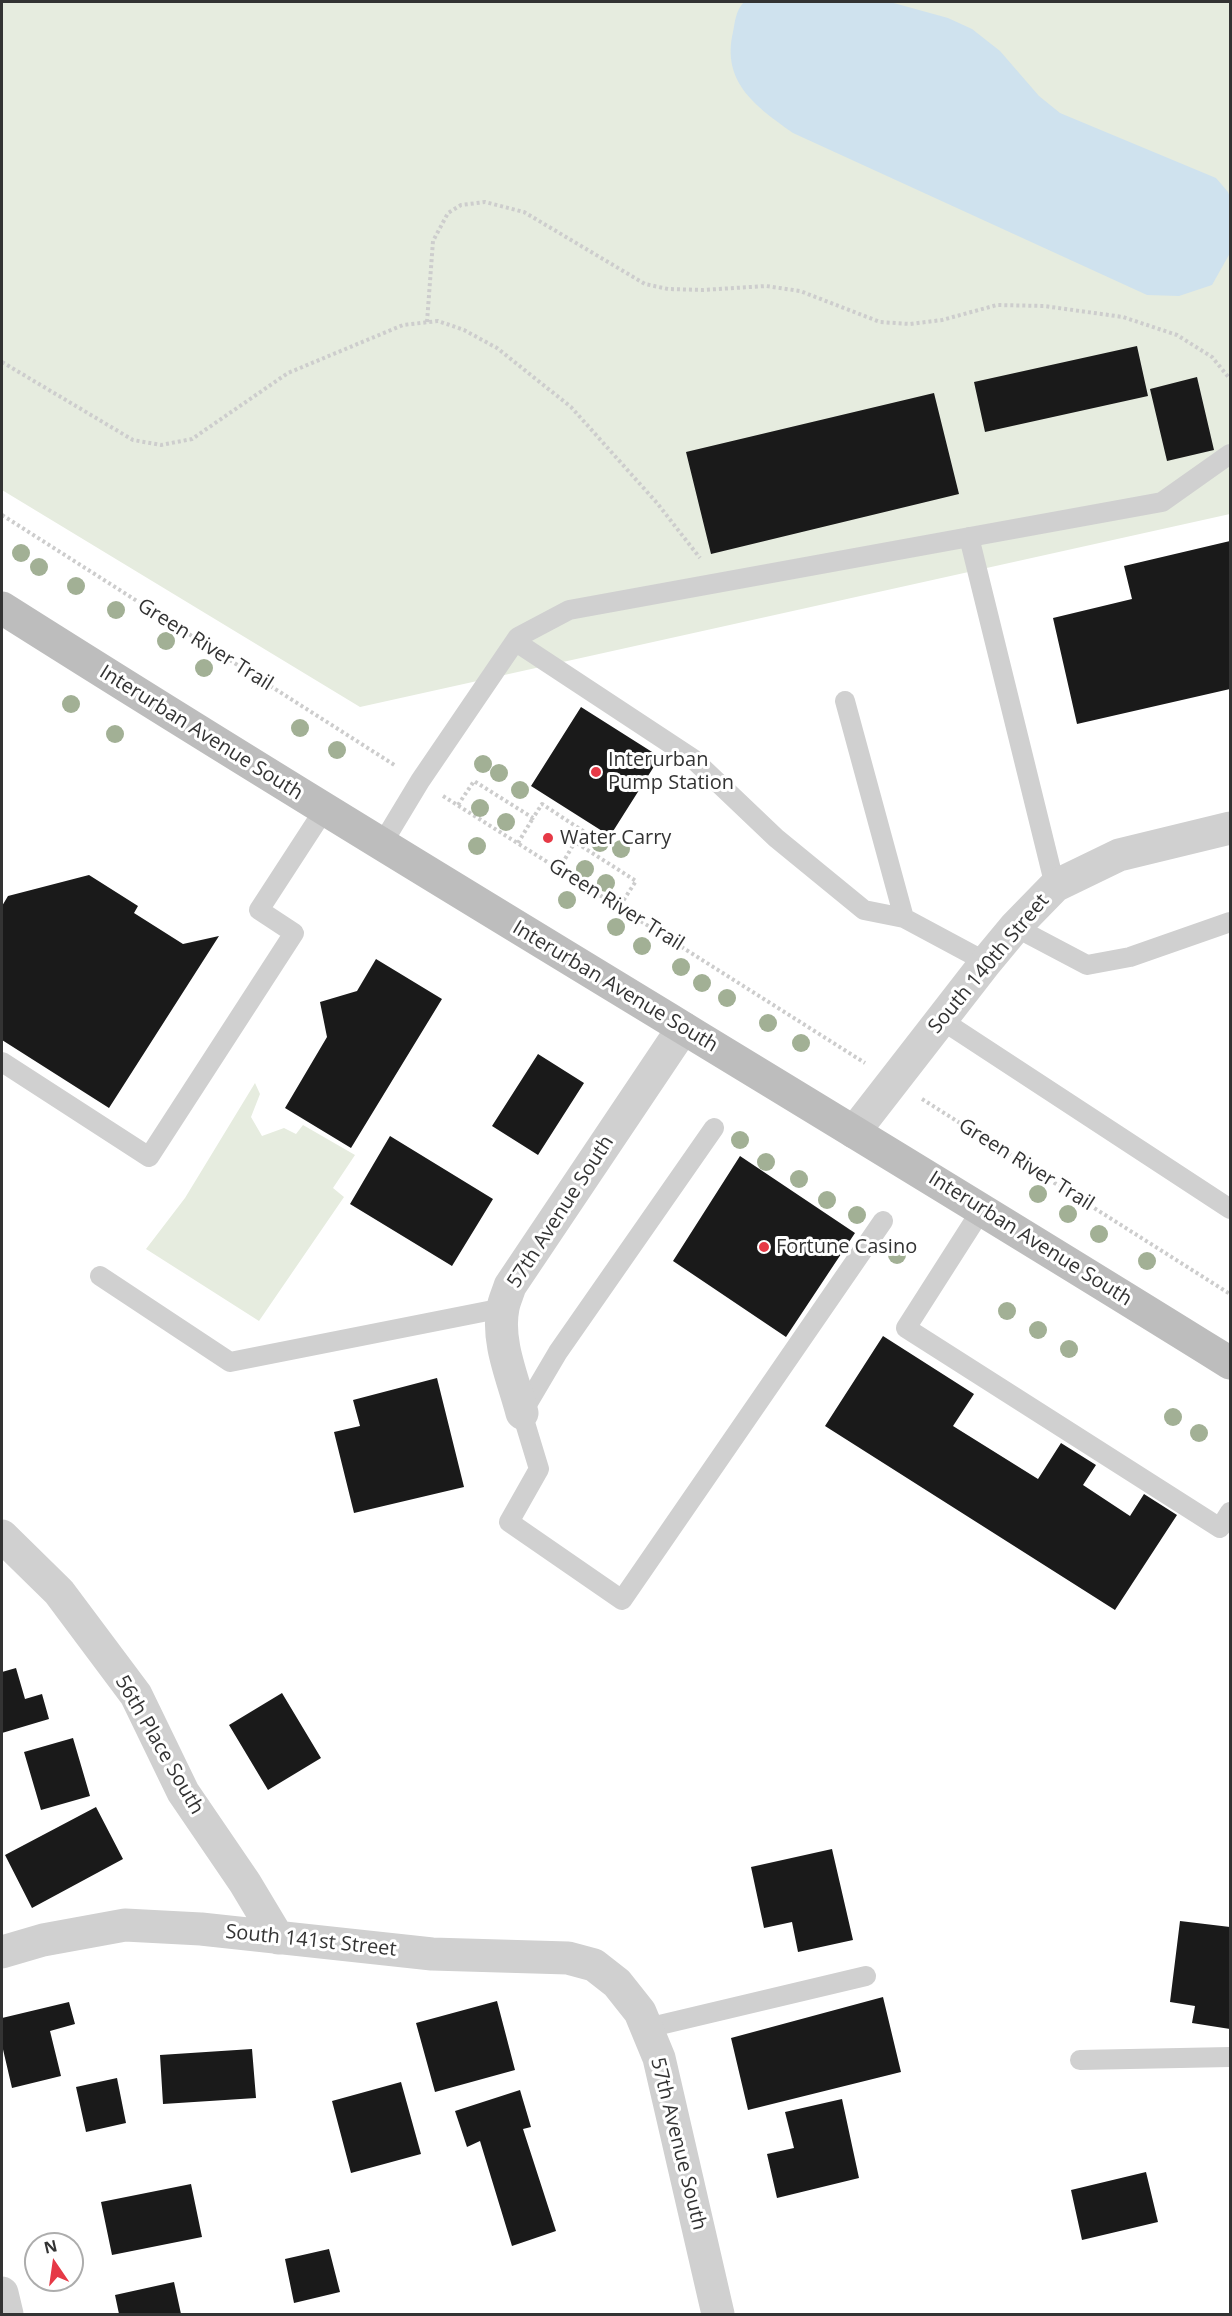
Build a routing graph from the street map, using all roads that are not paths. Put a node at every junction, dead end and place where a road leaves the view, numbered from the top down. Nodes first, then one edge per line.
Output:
1 (1230, 454) edge
2 (969, 537) junction
3 (2, 608) edge
4 (516, 642) junction
5 (845, 701) dead end
6 (324, 810) junction
7 (1230, 828) edge
8 (382, 844) junction
9 (1055, 886) junction
10 (904, 918) junction
11 (1230, 922) edge
12 (1015, 927) junction
13 (986, 962) junction
14 (940, 1019) junction
15 (683, 1028) junction
16 (2, 1062) edge
17 (714, 1128) dead end
18 (854, 1132) junction
19 (982, 1209) junction
20 (1230, 1209) edge
21 (883, 1221) dead end
22 (100, 1276) dead end
23 (502, 1308) junction
24 (1230, 1363) edge
25 (522, 1413) junction
26 (1230, 1512) edge
27 (2, 1536) edge
28 (278, 1938) junction
29 (2, 1952) edge
30 (866, 1976) dead end
31 (617, 1983) joint
32 (647, 2028) junction
33 (1230, 2057) edge
34 (1080, 2060) dead end
35 (2, 2293) edge
36 (6, 2314) edge
37 (718, 2314) edge

1 - 2 lane
2 - 4 lane
2 - 9 lane
3 - 6 main road, Interurban Avenue South
4 - 8 lane
4 - 10 lane
5 - 10 lane
6 - 8 main road, Interurban Avenue South
6 - 16 lane
7 - 9 street, South 140th Street
8 - 15 main road, Interurban Avenue South
9 - 12 street, South 140th Street
10 - 13 lane
11 - 12 lane
12 - 13 street, South 140th Street
13 - 14 street, South 140th Street
14 - 18 street, South 140th Street
14 - 20 lane
15 - 18 main road, Interurban Avenue South
15 - 23 street, 57th Avenue South
17 - 25 lane
18 - 19 main road, Interurban Avenue South
19 - 24 main road, Interurban Avenue South
19 - 26 lane
21 - 25 lane
22 - 23 lane
23 - 25 street, 57th Avenue South
27 - 28 street, 56th Place South
28 - 29 street, South 141st Street
28 - 31 street, South 141st Street
30 - 32 lane
31 - 32 street, 57th Avenue South
32 - 37 street, 57th Avenue South
33 - 34 lane
35 - 36 street

